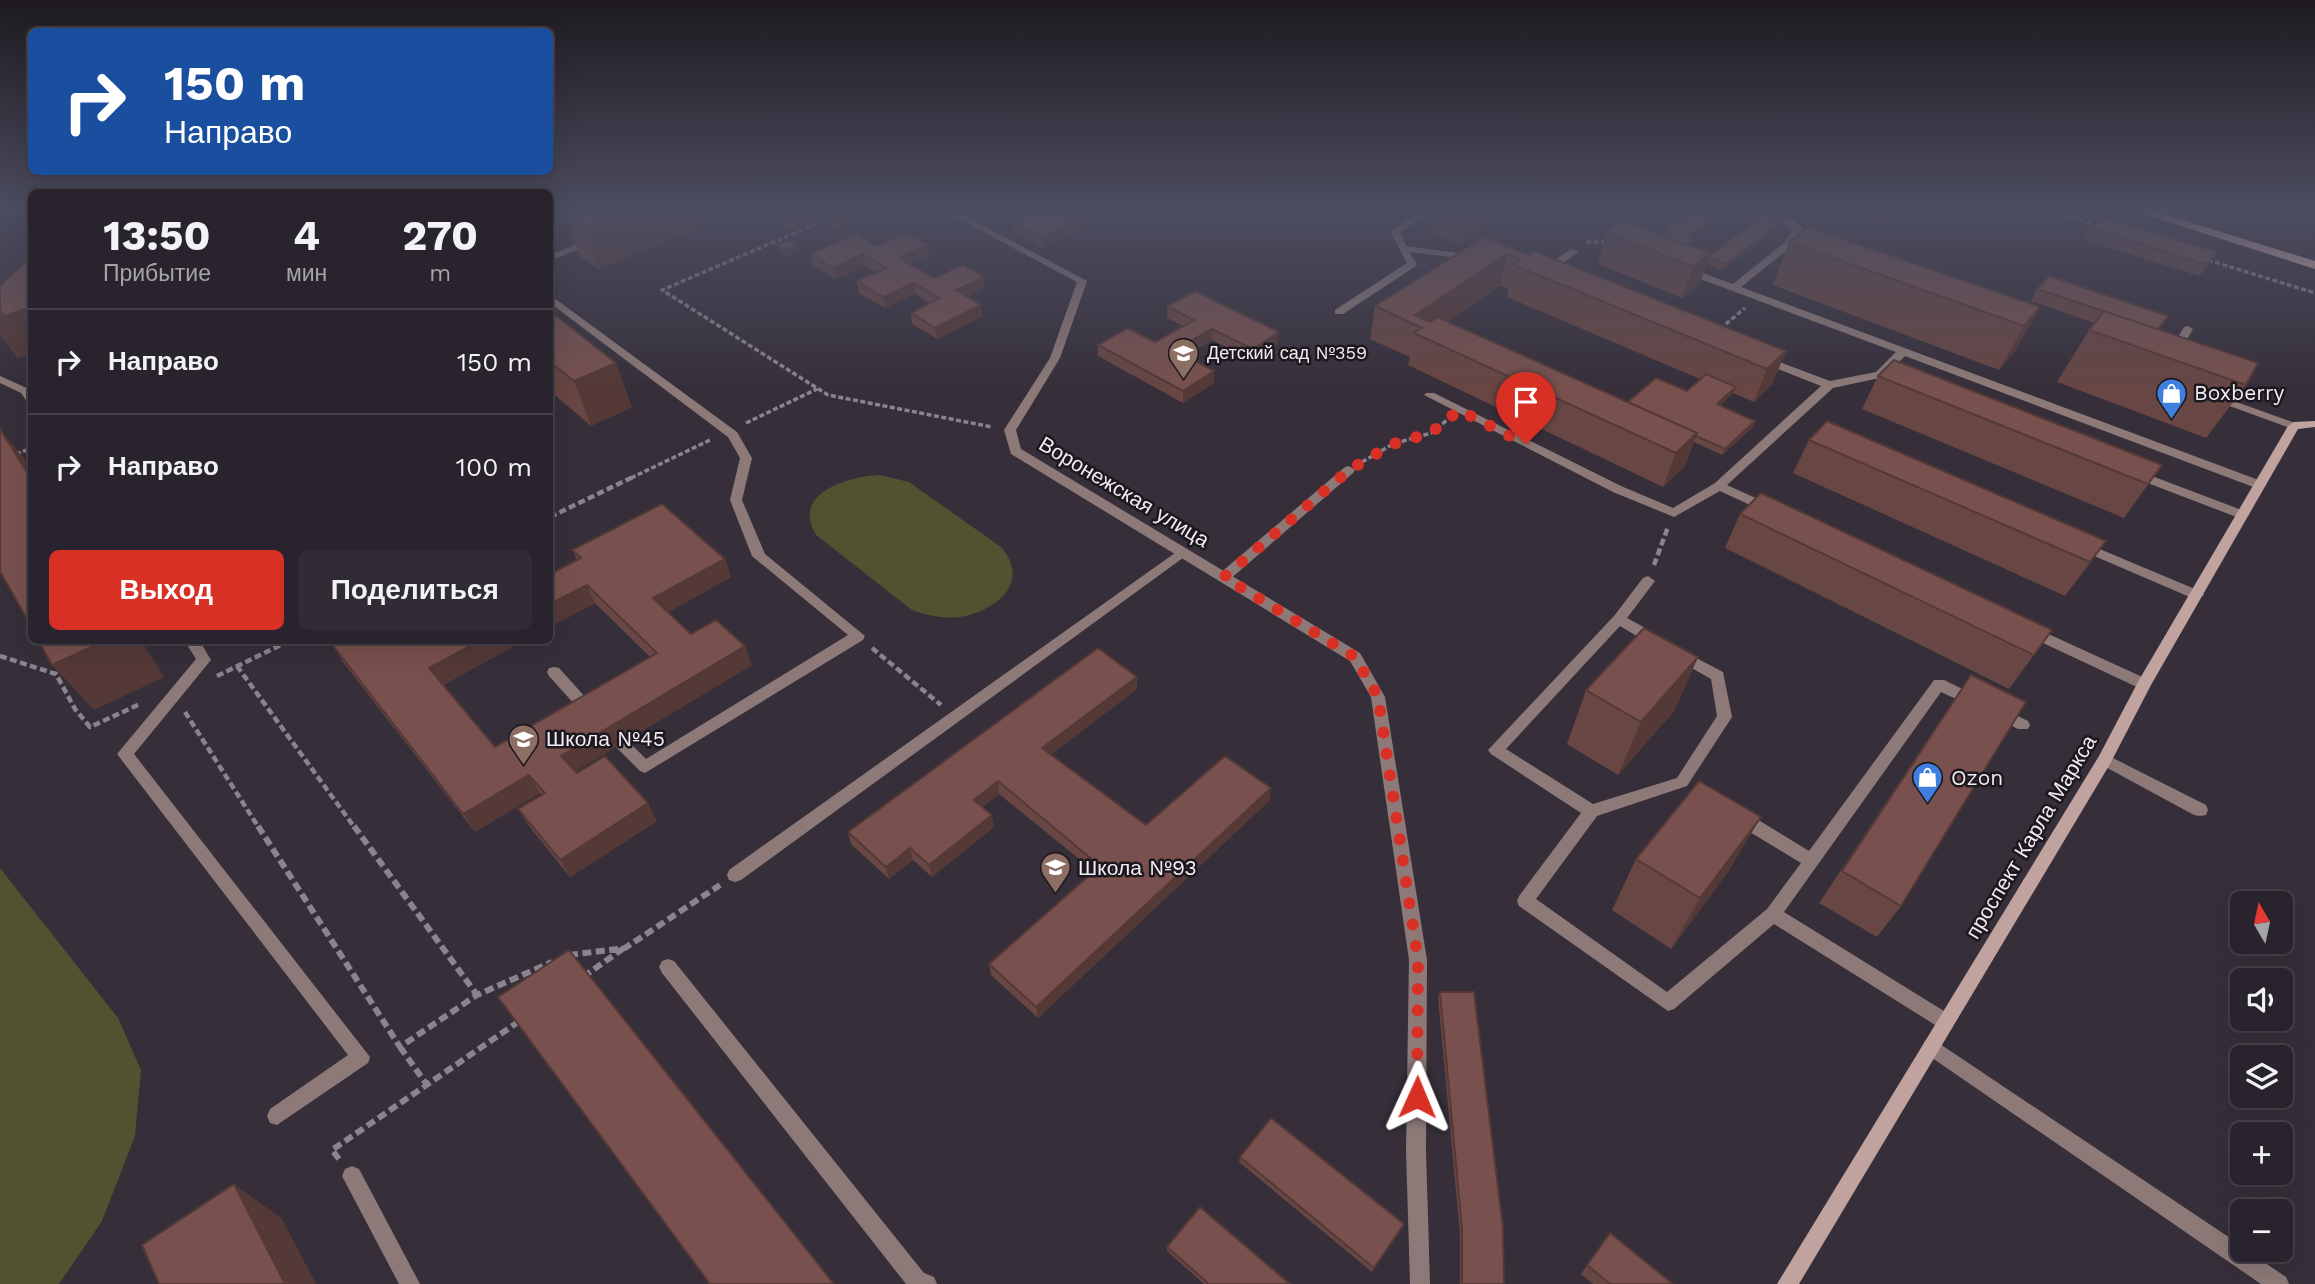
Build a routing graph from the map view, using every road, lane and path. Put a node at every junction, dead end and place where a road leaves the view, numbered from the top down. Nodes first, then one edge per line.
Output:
1 (711, 269) edge
2 (1059, 269) edge
3 (1405, 269) edge
4 (1543, 269) edge
5 (1682, 269) edge
6 (1758, 269) edge
7 (2239, 269) edge
8 (1554, 280) edge
9 (1734, 288) junction
10 (2315, 293) edge
11 (1757, 297) junction
12 (553, 300) edge
13 (1339, 312) dead end
14 (2188, 329) dead end
15 (1718, 331) edge
16 (1902, 352) junction
17 (1745, 353) edge
18 (2186, 356) edge
19 (1880, 375) junction
20 (0, 379) edge
21 (1893, 380) edge
22 (2216, 382) edge
23 (1829, 385) junction
24 (818, 389) junction
25 (28, 393) edge
26 (2207, 394) edge
27 (1430, 395) dead end
28 (2245, 408) junction
29 (1459, 410) junction
30 (2315, 424) edge
31 (2294, 426) junction
32 (1010, 430) junction
33 (728, 432) junction
34 (28, 449) edge
35 (10, 456) edge
36 (1349, 470) joint
37 (2126, 470) edge
38 (2260, 485) junction
39 (1719, 486) junction
40 (1674, 513) junction
41 (1782, 515) edge
42 (2243, 515) junction
43 (553, 516) edge
44 (2072, 541) edge
45 (1182, 552) junction
46 (1224, 577) junction
47 (1648, 580) joint
48 (2197, 596) junction
49 (1619, 620) junction
50 (2019, 626) edge
51 (858, 636) junction
52 (194, 644) edge
53 (282, 644) edge
54 (0, 656) edge
55 (237, 666) junction
56 (554, 673) dead end
57 (212, 678) dead end
58 (2144, 684) junction
59 (175, 696) junction
60 (592, 714) edge
61 (955, 716) junction
62 (2023, 724) edge
63 (621, 743) edge
64 (2105, 760) junction
65 (2200, 810) dead end
66 (1591, 811) junction
67 (1729, 811) edge
68 (1811, 861) junction
69 (735, 875) dead end
70 (703, 897) dead end
71 (1773, 914) junction
72 (625, 948) junction
73 (566, 956) edge
74 (554, 961) edge
75 (668, 967) dead end
76 (581, 978) edge
77 (477, 995) junction
78 (526, 1016) edge
79 (1946, 1022) junction
80 (400, 1047) junction
81 (1931, 1047) junction
82 (427, 1085) junction
83 (277, 1116) dead end
84 (352, 1176) joint
85 (410, 1284) edge
86 (927, 1284) edge
87 (1420, 1284) edge
88 (1787, 1284) edge
89 (2279, 1284) edge

1 - 24 path
2 - 32 street
3 - 13 street
4 - 8 street
5 - 9 street
6 - 9 street
7 - 10 path
9 - 11 street
11 - 15 path
11 - 16 street
12 - 33 street
14 - 18 street
16 - 19 street
16 - 38 street
17 - 23 street
19 - 21 street
19 - 23 street
20 - 25 street
22 - 28 street
23 - 39 street
24 - 32 path
24 - 33 path
26 - 28 street
27 - 29 street
28 - 31 street
29 - 36 path
29 - 40 street
30 - 31 street
31 - 38 street, проспект Карла Маркса
32 - 45 street, Воронежская улица
33 - 43 path
33 - 51 street
34 - 35 path
36 - 46 street
37 - 42 street
38 - 42 street, проспект Карла Маркса
39 - 40 street
39 - 41 street
40 - 47 path
42 - 48 street, проспект Карла Маркса
44 - 48 street
45 - 46 street, Воронежская улица
45 - 61 street
46 - 87 street, Воронежская улица
47 - 49 street
48 - 58 street, проспект Карла Маркса
49 - 66 street
49 - 66 street
50 - 58 street
51 - 61 path
51 - 63 street
52 - 59 street
53 - 55 path
54 - 59 path
55 - 57 path
55 - 77 path
56 - 60 street
58 - 64 street, проспект Карла Маркса
59 - 80 path
59 - 83 street
61 - 69 street
62 - 68 street
64 - 65 street
64 - 79 street, проспект Карла Маркса
66 - 71 street
67 - 68 street
68 - 71 street
70 - 72 path
71 - 79 street
72 - 73 path
72 - 76 path
74 - 77 path
75 - 86 street
77 - 80 path
78 - 82 path
79 - 81 street, проспект Карла Маркса
80 - 82 path
81 - 88 street, проспект Карла Маркса
81 - 89 street
82 - 84 path
84 - 85 street

